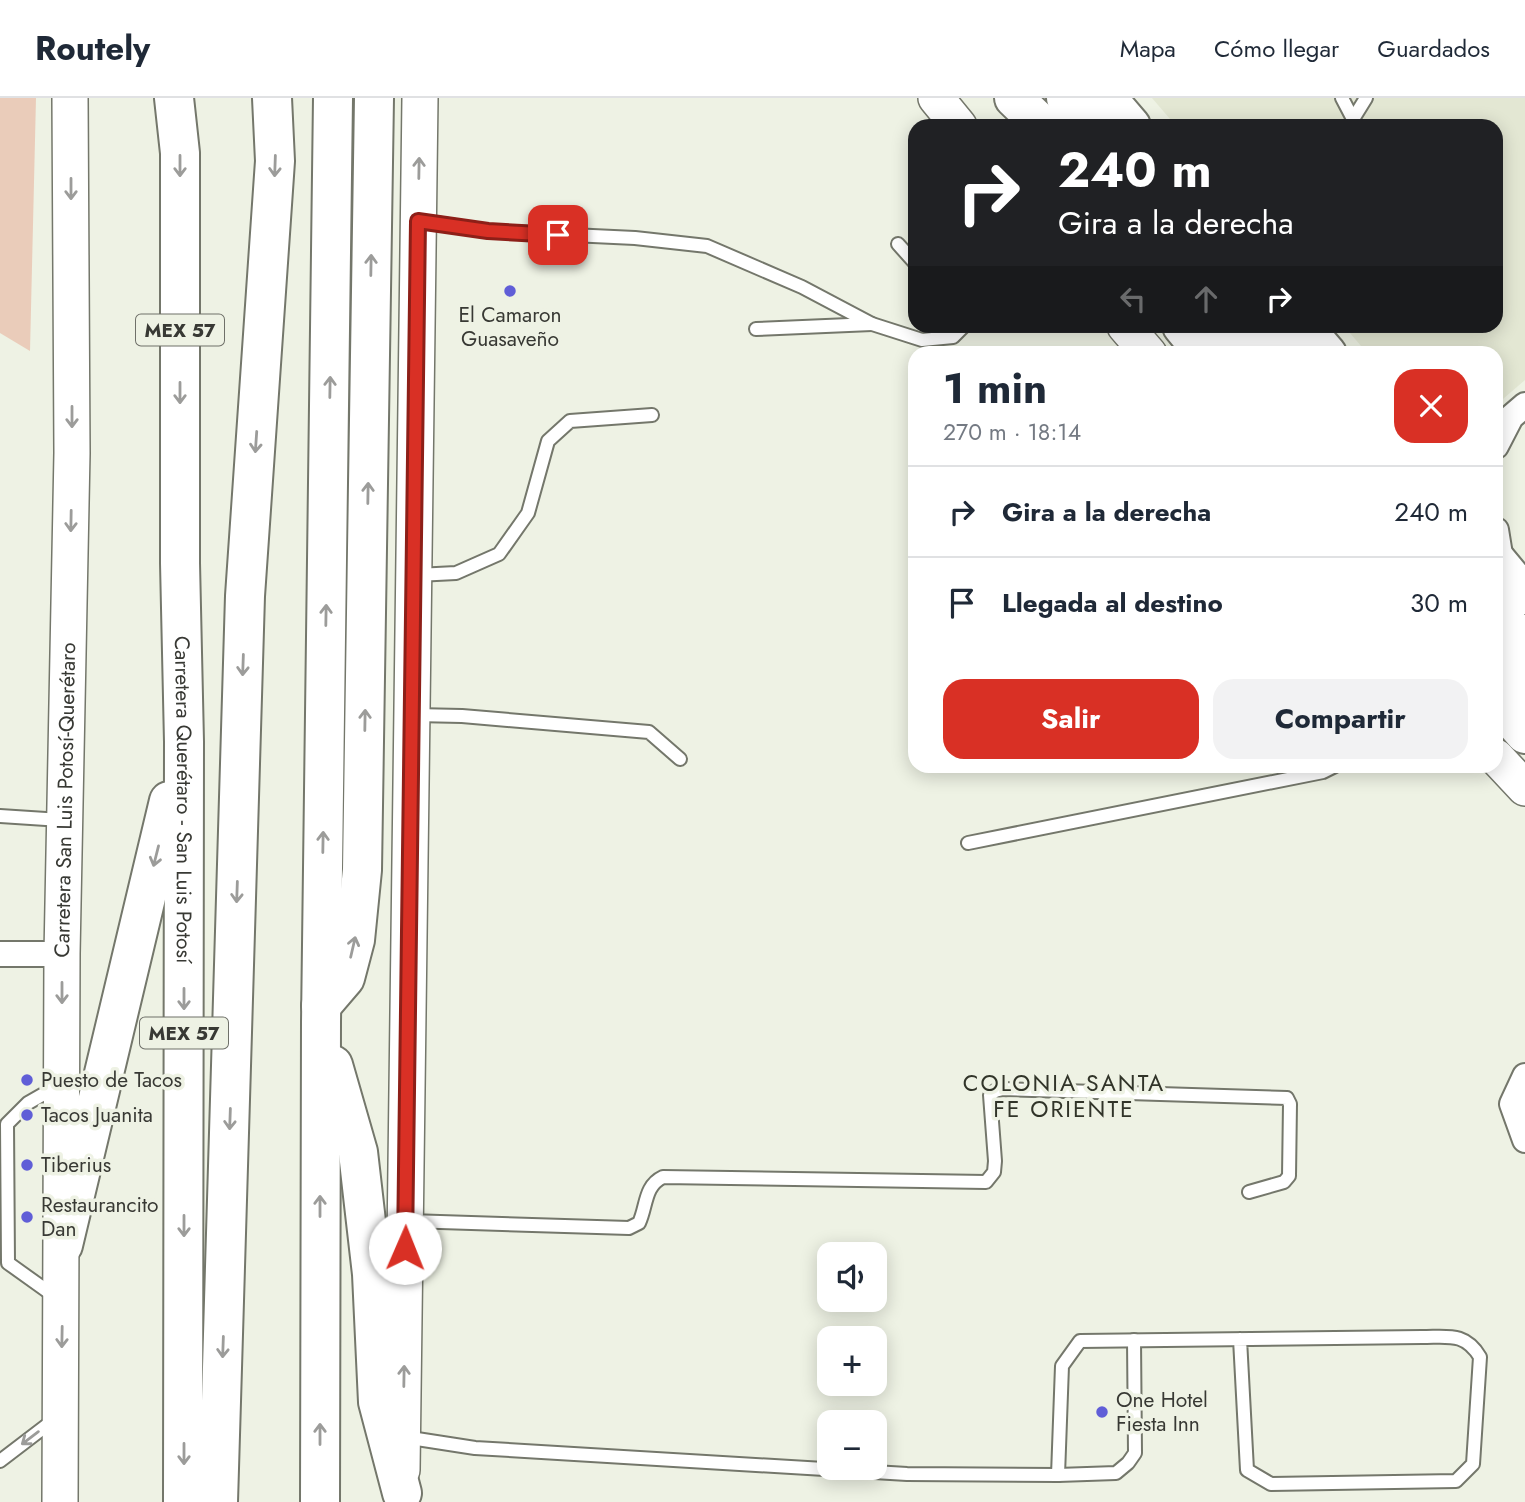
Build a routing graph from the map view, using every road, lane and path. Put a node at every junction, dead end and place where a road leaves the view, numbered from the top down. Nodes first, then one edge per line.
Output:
1 (174, 98) edge
2 (272, 98) edge
3 (334, 98) edge
4 (374, 98) edge
5 (420, 98) edge
6 (936, 98) edge
7 (1000, 98) edge
8 (1014, 98) edge
9 (1066, 98) edge
10 (1107, 98) edge
11 (1342, 98) edge
12 (1366, 98) edge
13 (73, 106) edge
14 (954, 119) edge
15 (1016, 119) edge
16 (1036, 119) edge
17 (1084, 119) edge
18 (1125, 119) edge
19 (1351, 119) edge
20 (1354, 119) edge
21 (418, 221) junction
22 (898, 244) dead end
23 (908, 255) edge
24 (872, 324) junction
25 (756, 329) dead end
26 (957, 333) edge
27 (1525, 405) edge
28 (652, 415) dead end
29 (1503, 432) edge
30 (1503, 556) edge
31 (1508, 574) edge
32 (413, 576) junction
33 (1503, 618) edge
34 (1525, 645) edge
35 (1503, 660) edge
36 (1525, 687) edge
37 (411, 715) junction
38 (1512, 731) edge
39 (184, 742) junction
40 (680, 760) dead end
41 (1318, 773) edge
42 (1525, 788) edge
43 (0, 816) edge
44 (65, 820) junction
45 (968, 842) dead end
46 (0, 954) edge
47 (62, 954) junction
48 (321, 1014) junction
49 (1525, 1076) edge
50 (62, 1083) junction
51 (1525, 1139) edge
52 (1249, 1192) dead end
53 (405, 1221) junction
54 (63, 1244) junction
55 (4, 1263) edge
56 (62, 1302) junction
57 (1240, 1339) junction
58 (1134, 1340) junction
59 (61, 1415) junction
60 (403, 1437) junction
61 (0, 1461) edge
62 (1058, 1475) junction
63 (402, 1497) edge
64 (60, 1502) edge
65 (183, 1502) edge
66 (219, 1502) edge
67 (320, 1502) edge

1 -> 39 main road, Carretera Querétaro - San Luis Potosí / MEX 57
2 -> 66 main road
48 -> 3 main road
48 -> 4 main road
21 -> 5 main road
6 - 14 main road
7 - 15 main road
8 - 16 main road
9 - 17 main road
10 - 18 main road
11 - 19 lane
12 - 20 lane
13 -> 44 main road, Carretera San Luis Potosí-Querétaro
21 - 24 lane
21 - 32 main road
22 - 23 lane
24 - 25 lane
24 - 26 lane
27 - 29 street
28 - 32 lane
30 - 31 street
32 - 37 main road
33 - 34 main road
35 - 36 main road
37 - 40 lane
37 - 53 main road
38 - 42 main road
39 -> 54 main road
39 -> 65 main road, Carretera Querétaro - San Luis Potosí / MEX 57
41 - 45 lane
43 - 44 lane
44 - 47 main road, Carretera San Luis Potosí-Querétaro
46 - 47 street
47 -> 50 main road, Carretera San Luis Potosí-Querétaro
48 - 63 main road
67 -> 48 main road
49 - 51 street
50 - 54 main road, Carretera San Luis Potosí-Querétaro
50 - 55 lane
52 - 53 lane
60 -> 53 main road
54 - 56 main road, Carretera San Luis Potosí-Querétaro
55 - 56 lane
56 -> 59 main road, Carretera San Luis Potosí-Querétaro
57 - 57 lane
57 - 58 lane
58 - 62 lane
58 - 62 lane
59 -> 61 lane
59 - 64 main road, Carretera San Luis Potosí-Querétaro
60 - 62 lane
60 - 63 main road

